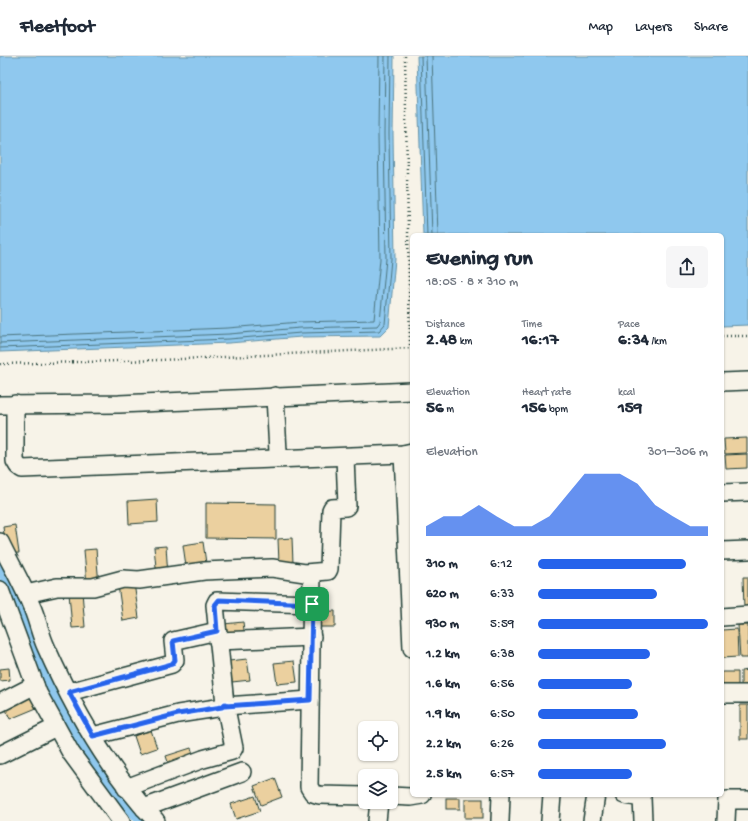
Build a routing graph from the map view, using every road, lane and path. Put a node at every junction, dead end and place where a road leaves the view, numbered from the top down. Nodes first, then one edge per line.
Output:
1 (405, 56) edge
2 (410, 299) edge
3 (724, 336) edge
4 (748, 336) edge
5 (410, 348) edge
6 (0, 364) edge
7 (748, 381) edge
8 (724, 382) edge
9 (410, 391) edge
10 (275, 396) junction
11 (7, 404) edge
12 (278, 452) dead end
13 (407, 453) edge
14 (345, 457) junction
15 (748, 492) edge
16 (724, 493) edge
17 (0, 542) edge
18 (748, 550) edge
19 (724, 551) edge
20 (312, 573) junction
21 (410, 576) edge
22 (0, 590) edge
23 (26, 594) junction
24 (312, 604) junction
25 (748, 615) edge
26 (724, 617) edge
27 (218, 636) junction
28 (312, 637) junction
29 (36, 685) junction
30 (69, 692) junction
31 (724, 694) edge
32 (748, 694) edge
33 (310, 700) junction
34 (0, 703) edge
35 (225, 705) junction
36 (56, 726) junction
37 (93, 736) junction
38 (0, 755) edge
39 (242, 772) dead end
40 (126, 788) junction
41 (358, 796) edge
42 (398, 796) edge
43 (410, 796) edge
44 (501, 797) edge
45 (552, 797) edge
46 (596, 797) edge
47 (636, 797) edge
48 (748, 800) edge
49 (144, 808) junction
50 (378, 809) edge
51 (121, 821) edge
52 (156, 821) edge
53 (377, 821) edge
54 (500, 821) edge
55 (550, 821) edge
56 (592, 821) edge
57 (643, 821) edge
58 (726, 821) edge

1 - 2 path
3 - 4 path
5 - 6 path
7 - 8 street
9 - 10 street
10 - 11 street
10 - 12 street
11 - 14 street
13 - 14 street
13 - 21 street
14 - 20 street
15 - 16 street
17 - 23 street
18 - 19 street
20 - 23 street
20 - 24 street
22 - 29 street
23 - 30 street
24 - 27 street
24 - 28 street
25 - 26 street
27 - 28 street
27 - 30 street
27 - 35 street
28 - 33 street
29 - 34 street
29 - 36 street
30 - 37 street
31 - 32 street
33 - 35 street
33 - 41 street
35 - 37 street
35 - 40 street
36 - 38 street
36 - 51 street
37 - 40 street
39 - 49 street
40 - 49 street
42 - 43 street
44 - 54 street
45 - 55 street
46 - 56 street
47 - 57 street
48 - 58 street
49 - 52 street
50 - 53 street

